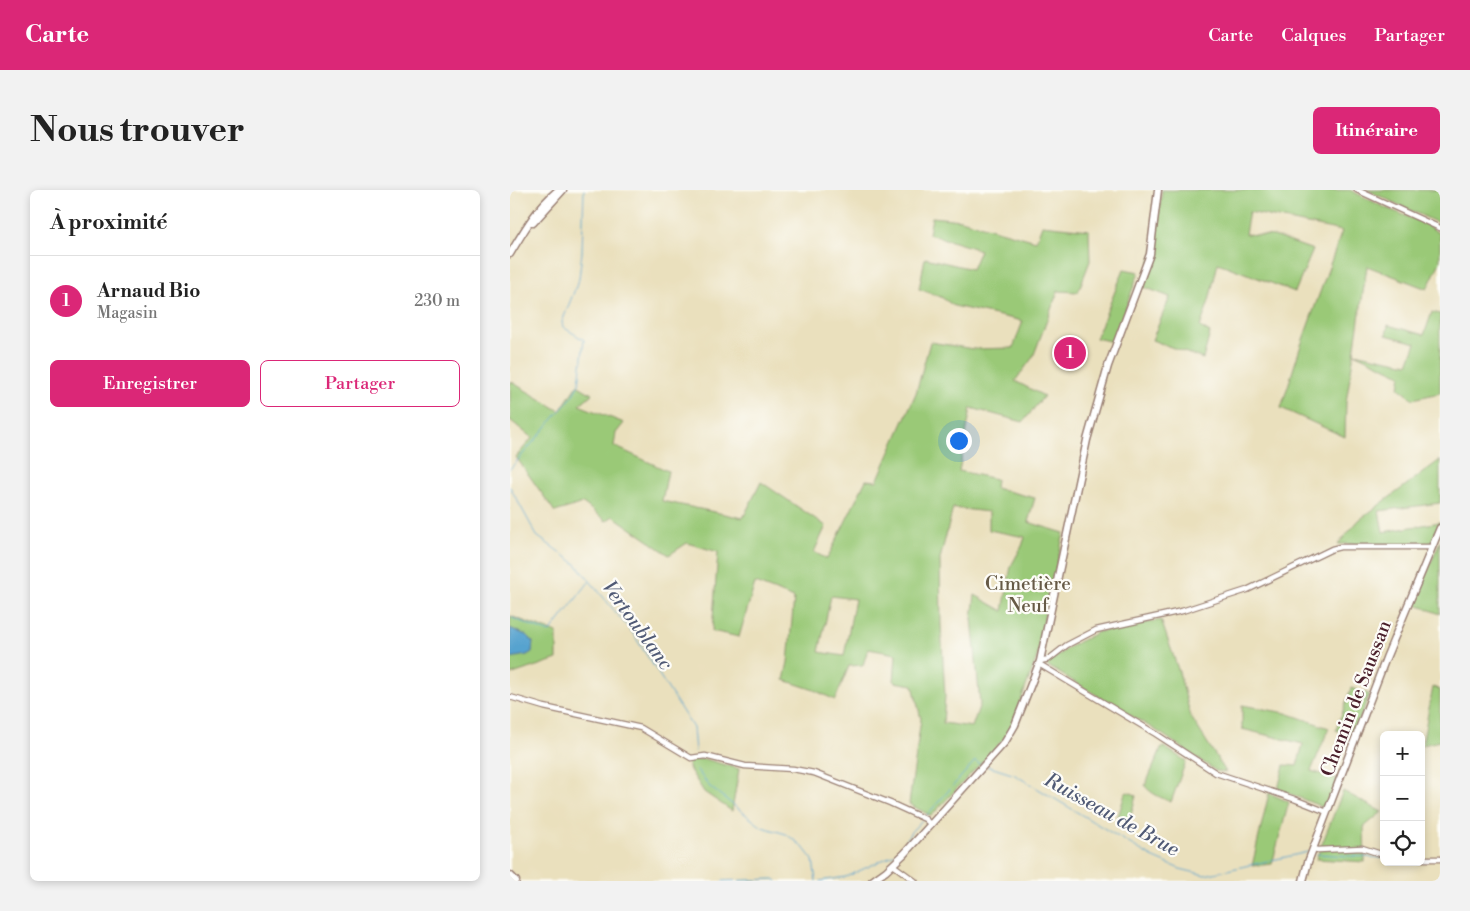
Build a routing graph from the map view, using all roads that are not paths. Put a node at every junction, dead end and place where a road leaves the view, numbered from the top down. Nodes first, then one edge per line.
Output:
1 (558, 190) edge
2 (564, 190) edge
3 (1158, 190) edge
4 (1357, 190) edge
5 (1440, 228) edge
6 (523, 233) junction
7 (510, 254) edge
8 (1440, 528) edge
9 (1432, 547) junction
10 (1040, 662) junction
11 (510, 697) edge
12 (1327, 812) junction
13 (930, 824) junction
14 (1314, 849) junction
15 (1380, 854) edge
16 (1440, 858) edge
17 (1425, 859) edge
18 (893, 865) junction
19 (510, 875) edge
20 (516, 881) edge
21 (872, 881) edge
22 (915, 881) edge
23 (1303, 881) edge

1 - 6 street
2 - 6 street
3 - 10 street
4 - 5 street
6 - 7 street
8 - 9 street, Chemin de Saussan
9 - 10 street
9 - 12 street, Chemin de Saussan
10 - 12 street
10 - 13 street
11 - 13 street
12 - 14 street, Chemin de Saussan
13 - 18 street
14 - 15 street
14 - 23 street, Chemin de Saussan
16 - 17 street
18 - 21 street
18 - 22 street
19 - 20 street

